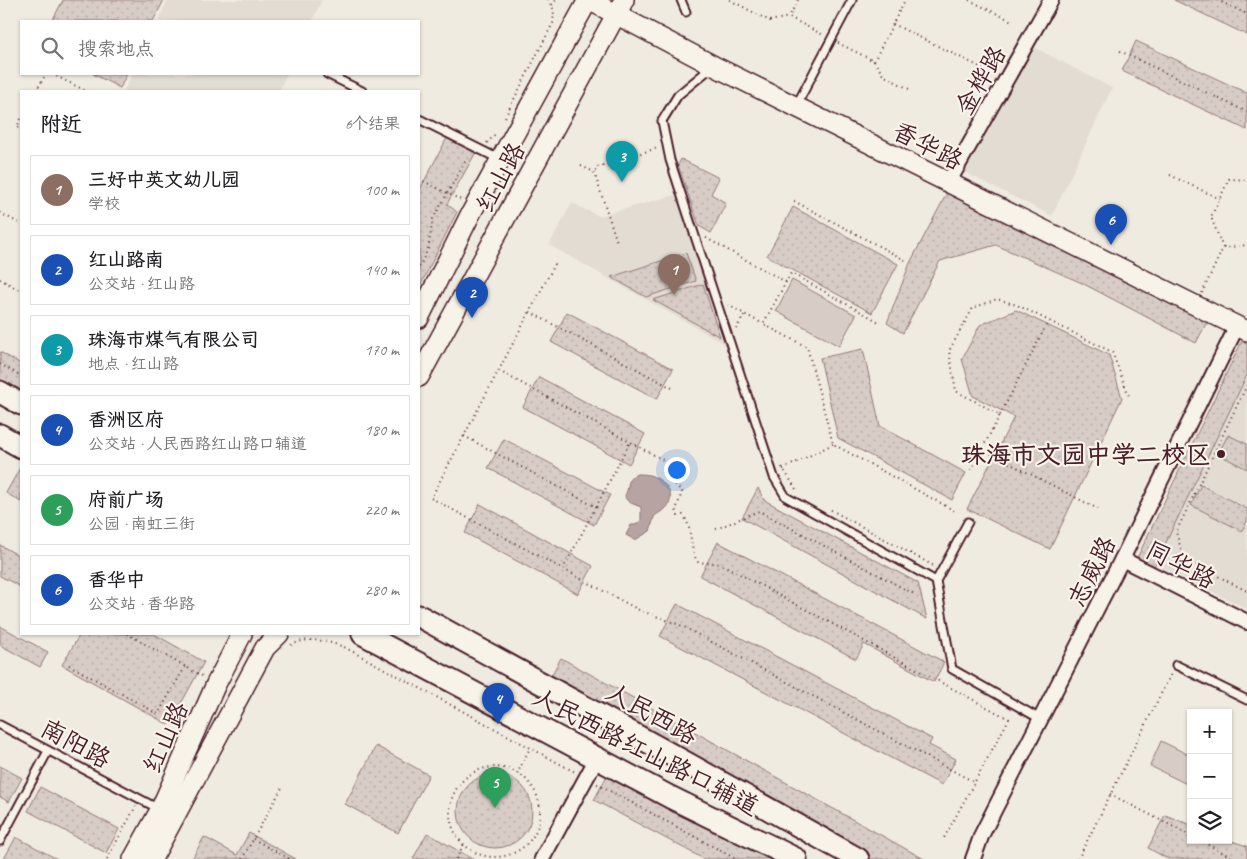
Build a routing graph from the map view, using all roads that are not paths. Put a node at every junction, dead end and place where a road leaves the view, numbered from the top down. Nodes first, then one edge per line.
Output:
1 (589, 0) edge
2 (681, 0) edge
3 (852, 0) edge
4 (1051, 0) edge
5 (620, 7) edge
6 (686, 12) dead end
7 (714, 66) junction
8 (329, 75) edge
9 (360, 90) edge
10 (796, 106) junction
11 (420, 120) edge
12 (500, 160) junction
13 (948, 183) junction
14 (420, 316) edge
15 (1242, 329) edge
16 (420, 375) edge
17 (0, 392) edge
18 (20, 403) edge
19 (0, 435) edge
20 (20, 446) edge
21 (968, 522) dead end
22 (1122, 559) junction
23 (936, 581) junction
24 (420, 617) edge
25 (1247, 622) edge
26 (241, 635) edge
27 (366, 635) edge
28 (283, 640) edge
29 (1176, 665) road end
30 (1247, 700) edge
31 (1035, 716) dead end
32 (0, 725) edge
33 (48, 751) junction
34 (597, 758) junction
35 (160, 810) junction
36 (982, 834) junction
37 (0, 840) edge
38 (133, 859) edge
39 (152, 859) edge
40 (542, 859) edge
41 (796, 859) edge
42 (858, 859) edge
43 (964, 859) edge
44 (973, 859) edge

1 - 5 main road, 香华路
1 - 12 main road, 红山路
2 - 6 lane
3 - 10 lane
4 - 13 street, 金桦路
5 - 7 main road, 香华路
5 - 16 main road, 红山路
7 - 10 main road, 香华路
7 - 23 lane
8 - 9 lane
10 - 13 main road, 香华路
11 - 12 lane
12 - 14 main road, 红山路
13 - 15 main road, 香华路
15 - 22 street, 志威路
17 - 18 main road
19 - 20 main road
21 - 23 lane
22 - 25 street, 同华路
22 - 36 street, 志威路
23 - 31 lane
24 - 42 main road, 人民西路
26 - 35 main road, 红山路
27 - 34 main road, 人民西路红山路口辅道
28 - 39 main road, 红山路
29 - 30 lane
32 - 33 lane, 南阳路
33 - 35 lane, 南阳路
33 - 37 lane
34 - 40 street
34 - 41 main road, 人民西路红山路口辅道
35 - 38 main road, 红山路
36 - 43 street, 志威路
36 - 44 street, 志威路

